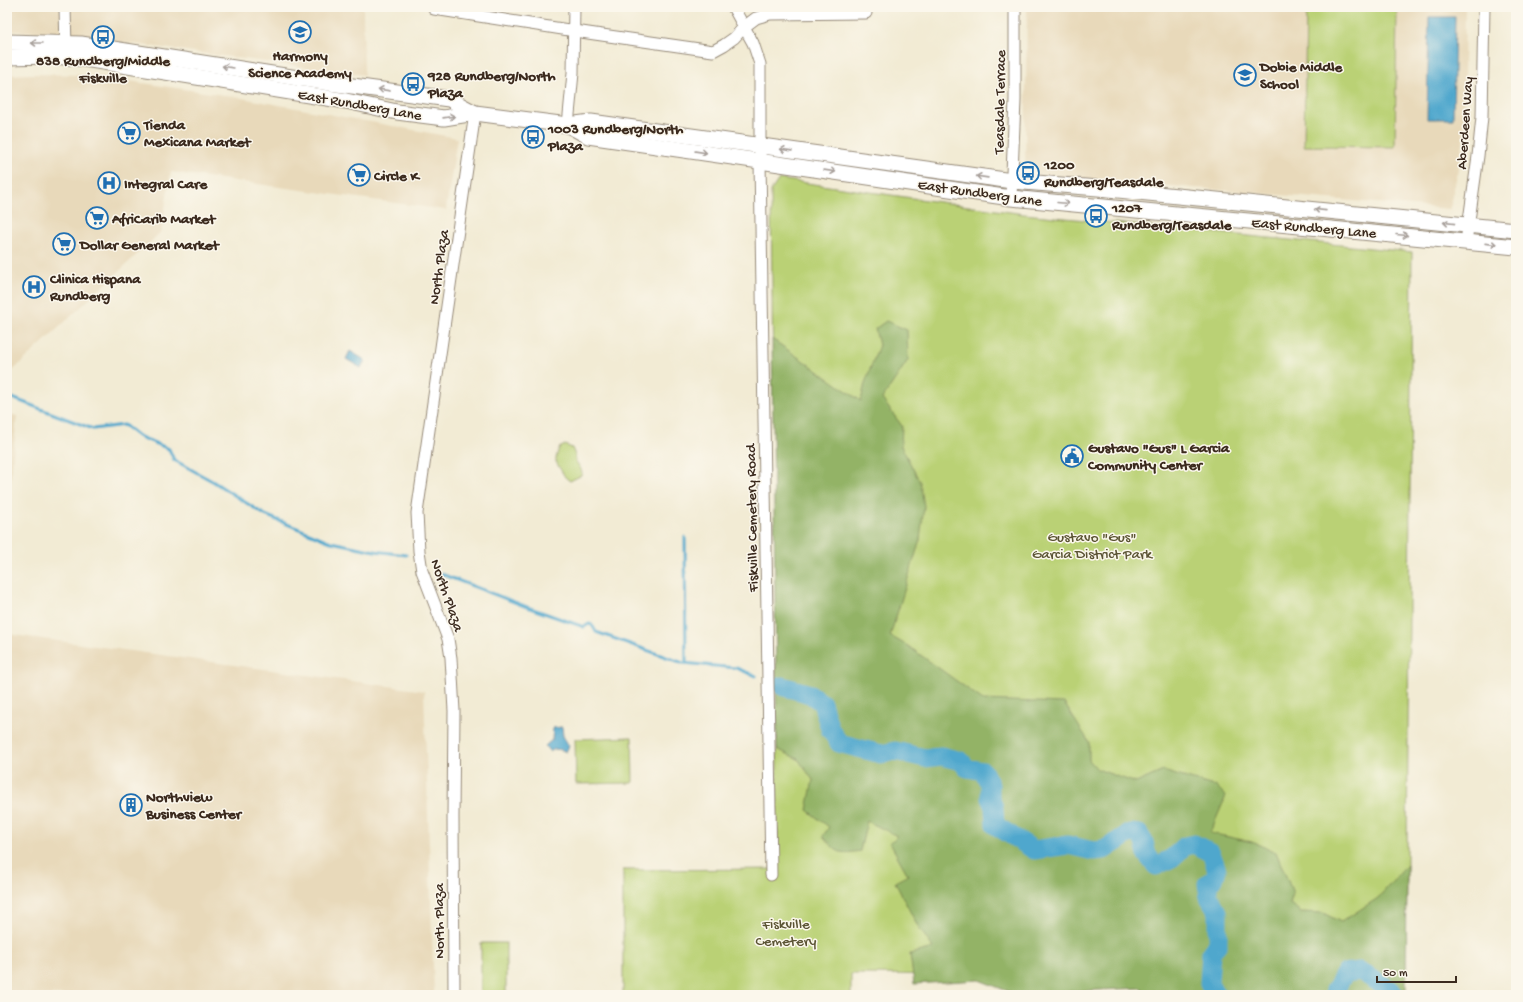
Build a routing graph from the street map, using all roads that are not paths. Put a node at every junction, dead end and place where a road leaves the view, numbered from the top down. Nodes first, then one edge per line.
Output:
1 (65, 7) edge
2 (574, 7) edge
3 (732, 7) edge
4 (1015, 7) edge
5 (1484, 7) edge
6 (434, 8) edge
7 (866, 13) dead end
8 (744, 27) junction
9 (574, 31) junction
10 (7, 42) edge
11 (66, 50) junction
12 (7, 57) edge
13 (475, 112) junction
14 (568, 125) junction
15 (760, 154) junction
16 (1012, 181) junction
17 (1098, 188) junction
18 (1010, 198) junction
19 (1231, 201) junction
20 (1111, 208) junction
21 (1229, 219) junction
22 (1468, 225) junction
23 (1516, 230) edge
24 (1466, 242) junction
25 (1516, 247) edge
26 (771, 874) dead end
27 (454, 995) edge

1 - 11 street
2 - 9 street
3 - 8 street, Fiskville Cemetery Road
4 - 16 street, Teasdale Terrace
5 - 22 street, Aberdeen Way
6 - 9 street
7 - 8 street
8 - 9 street
8 - 15 street, Fiskville Cemetery Road
9 - 14 street
11 -> 10 main road, East Rundberg Lane
11 - 12 main road, East Rundberg Lane
11 -> 13 main road, East Rundberg Lane
13 -> 11 main road, East Rundberg Lane
13 - 14 main road, East Rundberg Lane
13 - 27 street, North Plaza
14 - 15 main road, East Rundberg Lane
16 -> 15 main road, East Rundberg Lane
15 -> 18 main road, East Rundberg Lane
15 - 26 street, Fiskville Cemetery Road
16 - 17 main road, East Rundberg Lane
16 - 18 street, Teasdale Terrace
17 - 19 main road, East Rundberg Lane
17 - 20 main road
18 -> 20 main road, East Rundberg Lane
19 - 21 main road
22 -> 19 main road, East Rundberg Lane
20 - 21 main road, East Rundberg Lane
21 -> 24 main road, East Rundberg Lane
22 - 23 main road, East Rundberg Lane
22 - 24 street, Aberdeen Way
24 -> 25 main road, East Rundberg Lane

